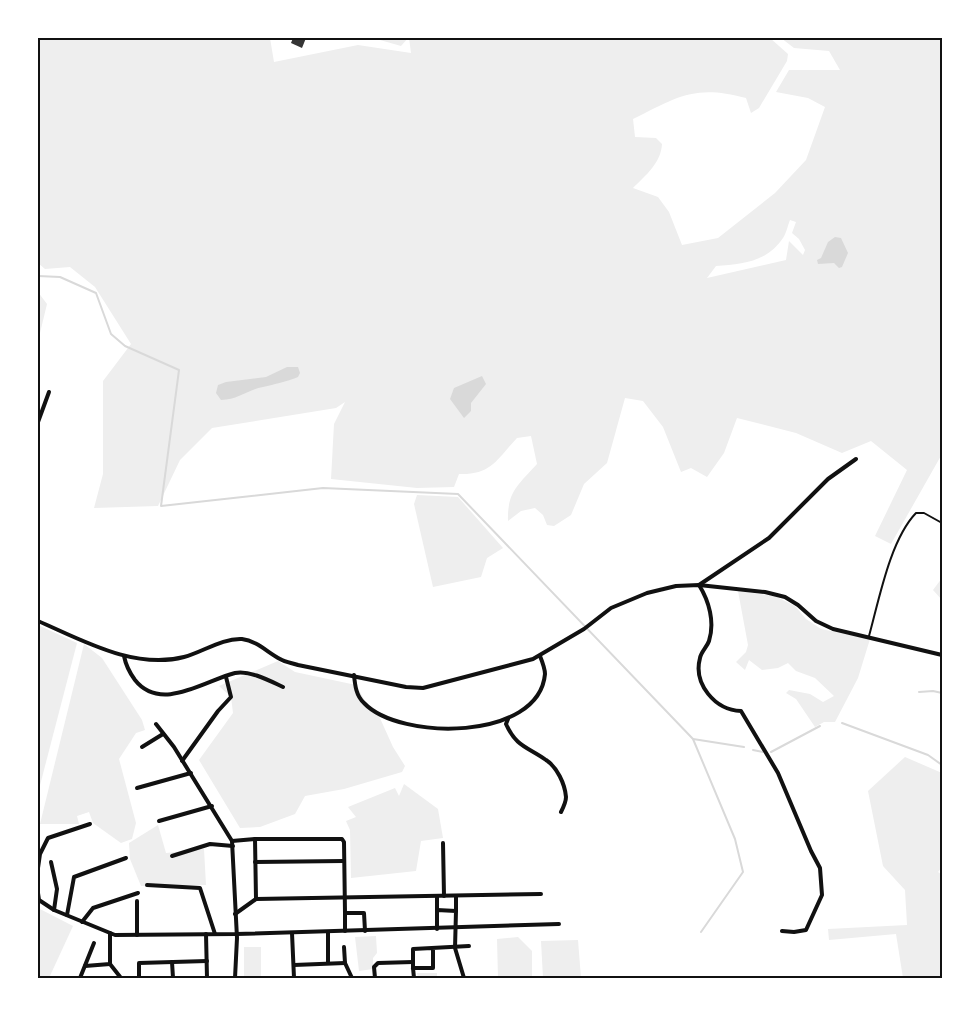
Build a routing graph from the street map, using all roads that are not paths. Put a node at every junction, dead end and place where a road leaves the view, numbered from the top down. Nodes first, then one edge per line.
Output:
1 (50, 392) dead end
2 (38, 422) edge
3 (856, 459) dead end
4 (942, 522) edge
5 (699, 585) junction
6 (38, 621) edge
7 (868, 637) junction
8 (942, 655) edge
9 (124, 656) junction
10 (540, 656) junction
11 (354, 675) junction
12 (226, 677) junction
13 (283, 687) dead end
14 (508, 719) junction
15 (156, 724) dead end
16 (163, 734) junction
17 (142, 747) dead end
18 (182, 761) junction
19 (191, 773) junction
20 (138, 788) dead end
21 (212, 806) junction
22 (561, 812) dead end
23 (159, 822) dead end
24 (90, 824) dead end
25 (255, 839) junction
26 (443, 843) dead end
27 (232, 844) junction
28 (172, 856) dead end
29 (126, 858) dead end
30 (344, 861) junction
31 (51, 862) dead end
32 (255, 862) junction
33 (38, 868) edge
34 (147, 885) dead end
35 (38, 893) edge
36 (138, 893) dead end
37 (541, 894) dead end
38 (437, 896) junction
39 (444, 896) junction
40 (456, 896) junction
41 (344, 898) junction
42 (256, 899) junction
43 (137, 901) dead end
44 (54, 910) junction
45 (456, 911) junction
46 (437, 912) junction
47 (345, 913) junction
48 (235, 914) junction
49 (67, 916) junction
50 (82, 922) junction
51 (559, 924) dead end
52 (457, 928) junction
53 (437, 929) junction
54 (364, 930) junction
55 (345, 931) junction
56 (782, 931) dead end
57 (328, 932) junction
58 (110, 933) junction
59 (292, 933) junction
60 (206, 934) junction
61 (215, 934) junction
62 (236, 934) junction
63 (137, 935) junction
64 (94, 942) dead end
65 (469, 946) dead end
66 (344, 947) dead end
67 (455, 948) junction
68 (433, 949) junction
69 (207, 961) junction
70 (172, 962) junction
71 (413, 962) junction
72 (328, 963) junction
73 (345, 963) junction
74 (110, 964) junction
75 (294, 965) junction
76 (85, 966) junction
77 (413, 968) junction
78 (80, 978) edge
79 (121, 978) edge
80 (130, 978) edge
81 (173, 978) edge
82 (208, 978) edge
83 (235, 978) edge
84 (294, 978) edge
85 (352, 978) edge
86 (375, 978) edge
87 (414, 978) edge
88 (464, 978) edge

1 - 2 street
3 - 5 street
4 - 7 lane
5 - 7 street
5 - 10 street
5 - 56 street
6 - 9 street
7 - 8 street
9 - 11 street
9 - 12 street
10 - 11 street
10 - 14 street
11 - 14 street
12 - 13 street
12 - 18 street
14 - 22 street
15 - 16 street
16 - 17 street
16 - 18 street
18 - 19 street
19 - 20 street
19 - 21 street
21 - 23 street
21 - 27 street
24 - 33 street
25 - 27 street
25 - 30 street
25 - 32 street
26 - 39 street
27 - 28 street
27 - 48 street
29 - 49 street
30 - 32 street
30 - 41 street
31 - 44 street
32 - 42 street
34 - 61 street
35 - 44 street
36 - 50 street
37 - 40 street
38 - 39 street
38 - 41 street
38 - 46 street
39 - 40 street
40 - 45 street
41 - 42 street
41 - 47 street
42 - 48 street
43 - 63 street
44 - 49 street
45 - 46 street
45 - 52 street
46 - 53 street
47 - 54 street
47 - 55 street
48 - 62 street
49 - 50 street
50 - 58 street
51 - 52 street
52 - 53 street
52 - 67 street
53 - 54 street
54 - 55 street
55 - 57 street
57 - 59 street
57 - 72 street
58 - 63 street
58 - 74 street
59 - 62 street
59 - 75 street
60 - 61 street
60 - 63 street
60 - 69 street
61 - 62 street
62 - 83 street
64 - 76 street
65 - 67 street
66 - 73 street
67 - 68 street
67 - 88 street
68 - 71 street
68 - 77 street
69 - 70 street
69 - 82 street
70 - 80 street
70 - 81 street
71 - 77 street
71 - 86 street
72 - 73 street
72 - 75 street
73 - 85 street
74 - 76 street
74 - 79 street
75 - 84 street
76 - 78 street
77 - 87 street

